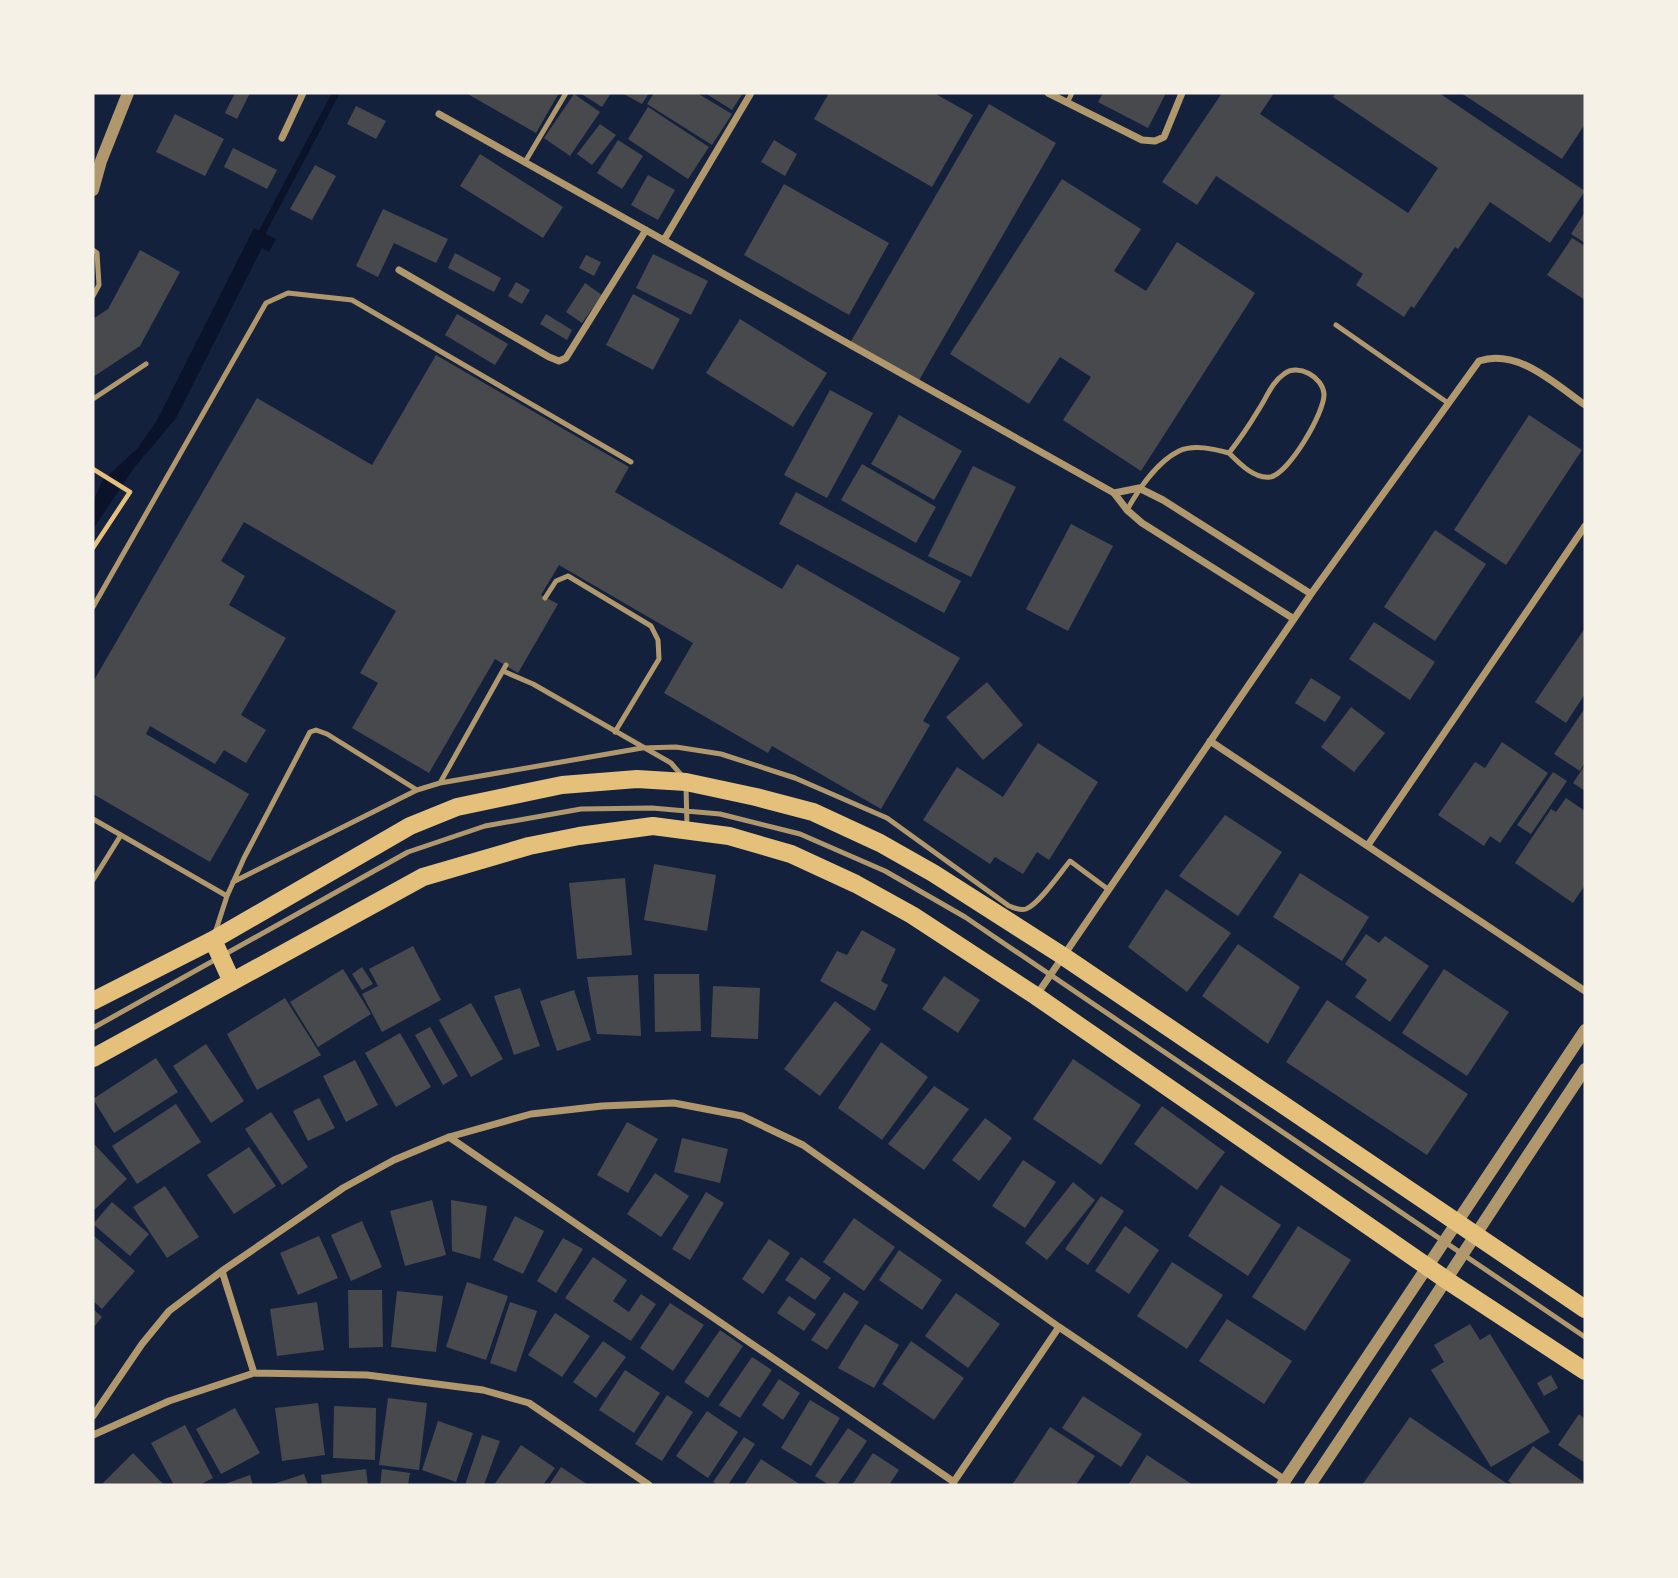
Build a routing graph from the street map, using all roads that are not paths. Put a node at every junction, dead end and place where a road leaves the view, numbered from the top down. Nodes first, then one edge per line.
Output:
1 (128, 93) edge
2 (303, 93) edge
3 (566, 93) edge
4 (751, 93) edge
5 (1048, 93) edge
6 (1072, 93) edge
7 (1182, 93) edge
8 (1068, 101) junction
9 (439, 114) dead end
10 (282, 138) dead end
11 (525, 162) junction
12 (93, 190) edge
13 (646, 230) junction
14 (664, 240) junction
15 (93, 250) edge
16 (399, 270) dead end
17 (93, 296) edge
18 (1336, 325) dead end
19 (146, 365) dead end
20 (93, 399) edge
21 (1448, 403) junction
22 (1585, 405) edge
23 (1229, 453) junction
24 (631, 462) dead end
25 (1139, 488) junction
26 (1114, 493) junction
27 (1127, 510) junction
28 (1585, 526) edge
29 (1311, 594) junction
30 (545, 598) dead end
31 (93, 607) edge
32 (1294, 619) junction
33 (615, 732) junction
34 (1210, 741) junction
35 (642, 748) junction
36 (681, 775) junction
37 (440, 783) junction
38 (417, 790) junction
39 (93, 818) edge
40 (687, 829) junction
41 (121, 835) junction
42 (1368, 845) junction
43 (93, 880) edge
44 (233, 882) junction
45 (1109, 890) junction
46 (227, 896) junction
47 (213, 940) junction
48 (1063, 956) junction
49 (232, 982) junction
50 (1585, 991) edge
51 (1036, 996) junction
52 (93, 1001) edge
53 (93, 1028) edge
54 (1585, 1030) edge
55 (93, 1058) edge
56 (1585, 1069) edge
57 (449, 1137) junction
58 (1455, 1222) junction
59 (1475, 1235) junction
60 (1427, 1266) junction
61 (222, 1271) junction
62 (1448, 1281) junction
63 (1585, 1309) edge
64 (1059, 1327) junction
65 (1585, 1337) edge
66 (1585, 1371) edge
67 (254, 1374) junction
68 (93, 1416) edge
69 (93, 1435) edge
70 (953, 1483) edge
71 (1283, 1483) edge
72 (649, 1485) edge
73 (1310, 1485) edge

1 - 12 street
2 - 10 street
3 - 11 lane
4 - 14 street
5 - 8 street
6 - 8 lane
7 - 8 street
9 - 11 street
11 - 13 street
13 - 14 street
13 - 16 street
14 - 26 street
15 - 17 lane
18 - 21 lane
19 - 20 lane
21 - 22 street
21 - 29 street
23 - 23 lane
23 - 25 lane
24 - 31 lane
25 - 26 street
25 - 27 lane
25 - 29 street
26 - 27 street
27 - 32 street
28 - 42 street
29 - 32 street
30 - 33 lane
32 - 34 street
33 - 35 lane
33 - 37 lane
34 - 42 street
34 - 45 street
35 - 36 lane
35 - 37 lane
35 - 45 lane
36 - 40 lane
36 - 47 main road
36 - 48 main road
37 - 38 lane
38 - 44 lane
38 - 44 lane
39 - 41 lane
40 - 49 main road
40 - 51 main road
41 - 43 lane
41 - 46 lane
42 - 50 street
44 - 46 lane
45 - 48 street
46 - 47 lane
47 - 49 main road
47 - 52 main road
48 - 51 street
48 - 58 main road
49 - 55 main road
51 - 60 main road
53 - 65 lane
54 - 58 street
56 - 59 street
57 - 61 street
57 - 64 street
57 - 70 street
58 - 59 main road
58 - 60 street
59 - 62 street
59 - 63 main road
60 - 62 main road
60 - 71 street
61 - 67 street
61 - 68 street
62 - 66 main road
62 - 73 street
64 - 70 street
64 - 71 street
67 - 69 street
67 - 72 street

